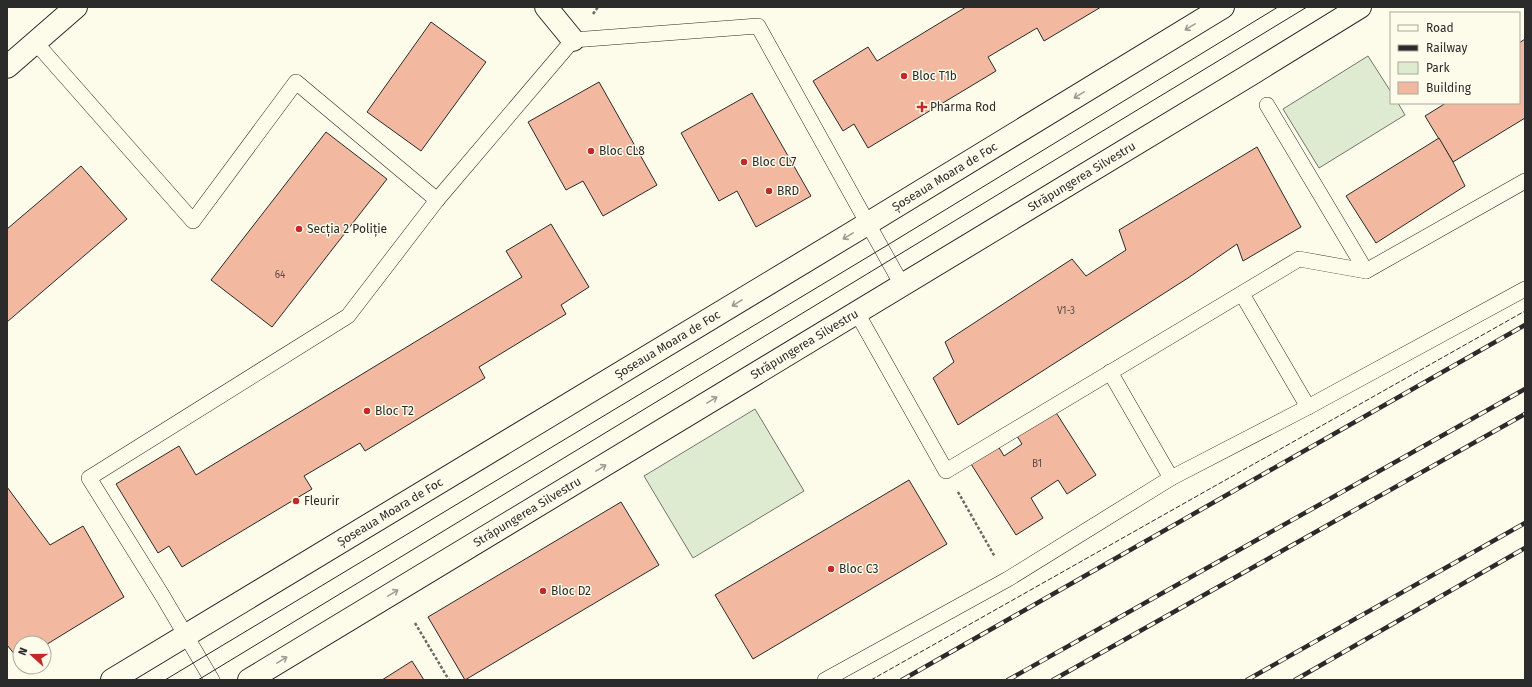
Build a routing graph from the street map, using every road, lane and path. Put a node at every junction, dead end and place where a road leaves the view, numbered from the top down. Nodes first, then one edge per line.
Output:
1 (76, 7) edge
2 (546, 7) edge
3 (1223, 7) edge
4 (1360, 7) edge
5 (574, 40) junction
6 (36, 43) junction
7 (7, 67) edge
8 (1266, 105) dead end
9 (1525, 181) edge
10 (437, 200) junction
11 (867, 224) junction
12 (1366, 271) junction
13 (902, 285) junction
14 (1525, 289) edge
15 (1242, 294) junction
16 (856, 313) junction
17 (1110, 372) junction
18 (1308, 407) junction
19 (946, 471) junction
20 (1171, 478) junction
21 (1008, 579) junction
22 (415, 623) dead end
23 (186, 636) junction
24 (112, 680) edge
25 (212, 680) edge
26 (249, 680) edge
27 (449, 680) edge
28 (825, 680) edge

1 - 6 main road
2 - 5 main road
3 -> 11 main road, Șoseaua Moara de Foc
4 - 13 main road, Străpungerea Silvestru
5 - 10 lane
5 - 11 lane
6 - 7 main road
6 - 10 lane
8 - 12 lane
9 - 12 lane
10 - 23 lane
11 - 13 lane
11 -> 23 main road, Șoseaua Moara de Foc
12 - 15 lane
13 - 16 main road, Străpungerea Silvestru
14 - 18 lane
15 - 17 lane
15 - 18 lane
16 - 19 lane
26 -> 16 main road, Străpungerea Silvestru
17 - 19 lane
17 - 20 lane
18 - 20 lane
19 - 21 path
20 - 21 lane
21 - 28 lane
22 - 27 path
23 - 24 main road, Șoseaua Moara de Foc
23 - 25 lane

